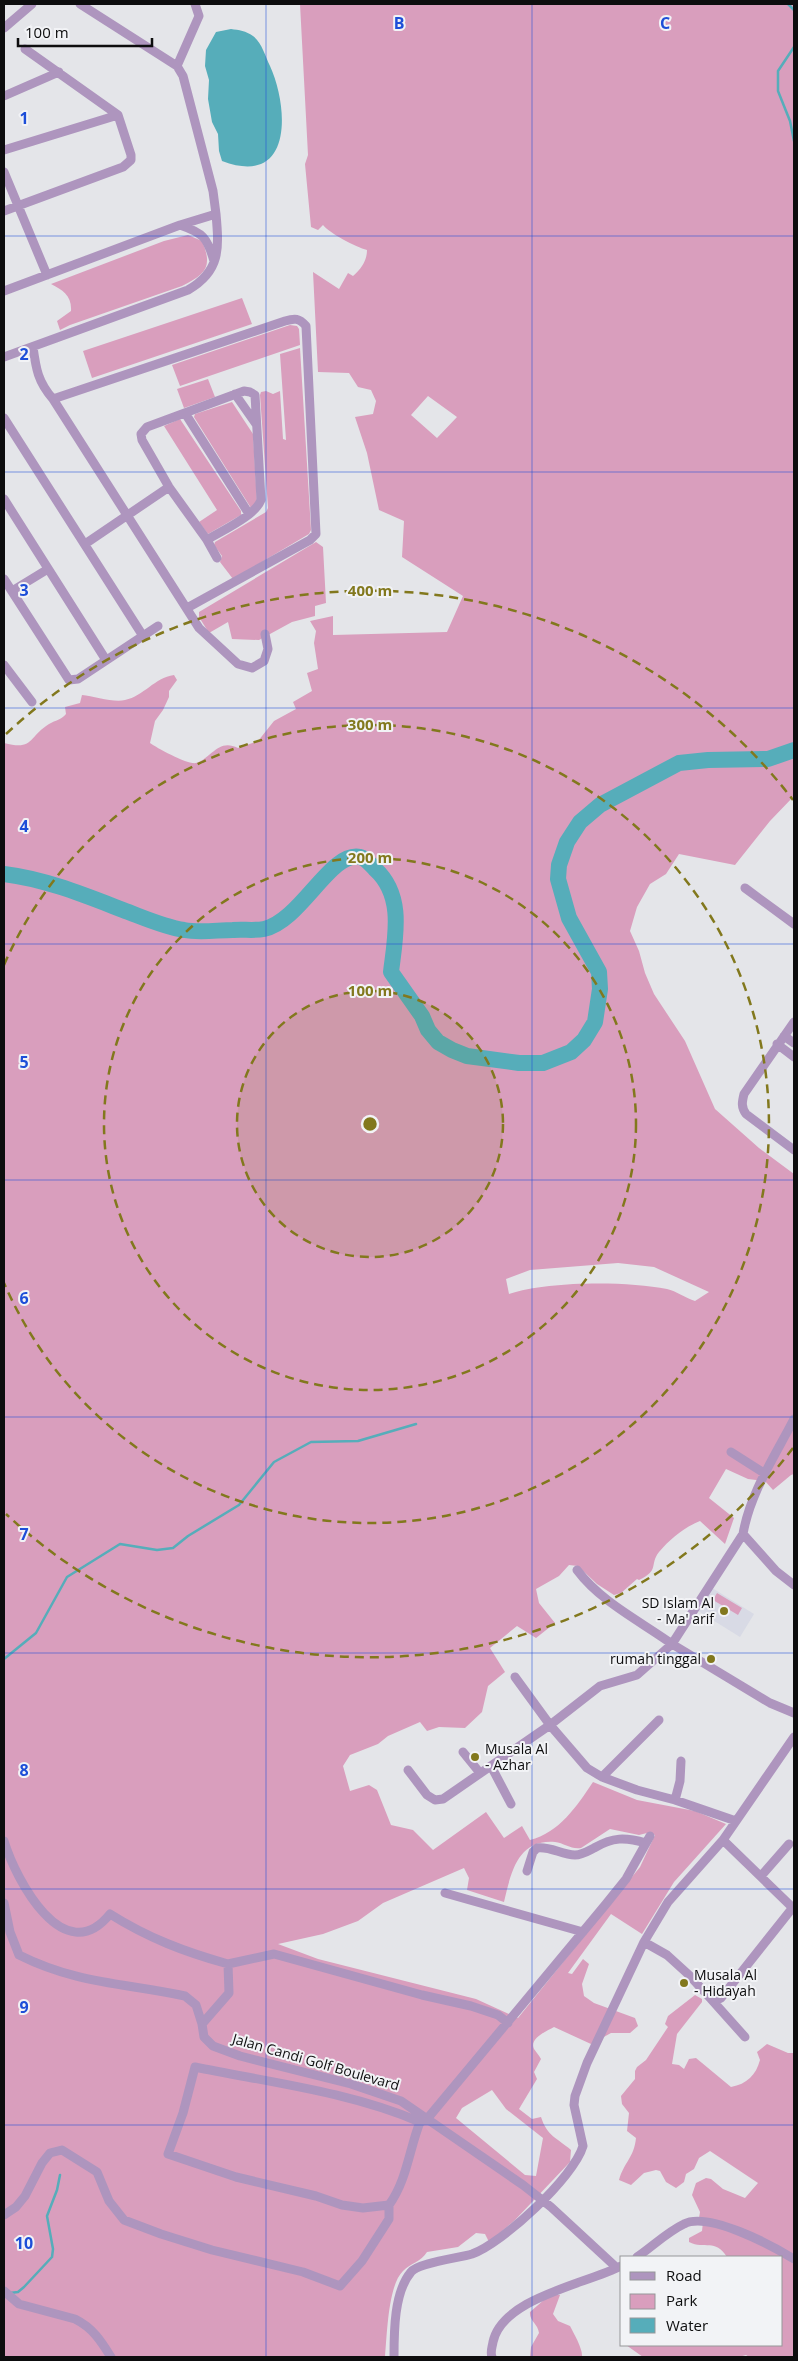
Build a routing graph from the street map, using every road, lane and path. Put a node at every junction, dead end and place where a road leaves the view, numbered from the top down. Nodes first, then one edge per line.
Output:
1 (32, 4) edge
2 (80, 4) edge
3 (195, 4) edge
4 (4, 28) edge
5 (25, 49) dead end
6 (176, 66) junction
7 (59, 72) junction
8 (4, 96) edge
9 (118, 115) junction
10 (4, 150) edge
11 (4, 172) edge
12 (18, 206) junction
13 (4, 211) edge
14 (216, 214) junction
15 (180, 225) junction
16 (214, 263) junction
17 (47, 275) junction
18 (4, 291) edge
19 (33, 347) junction
20 (4, 357) edge
21 (236, 394) junction
22 (53, 399) junction
23 (185, 413) junction
24 (4, 418) edge
25 (256, 424) junction
26 (169, 487) junction
27 (4, 499) edge
28 (249, 514) junction
29 (126, 516) junction
30 (206, 540) junction
31 (85, 544) junction
32 (217, 558) dead end
33 (48, 569) junction
34 (4, 579) edge
35 (12, 591) junction
36 (187, 608) junction
37 (158, 626) dead end
38 (265, 634) dead end
39 (143, 636) junction
40 (106, 660) junction
41 (4, 665) edge
42 (32, 702) dead end
43 (745, 888) dead end
44 (794, 924) edge
45 (794, 1022) edge
46 (784, 1036) junction
47 (794, 1043) edge
48 (777, 1044) junction
49 (794, 1056) edge
50 (794, 1150) edge
51 (794, 1419) edge
52 (731, 1452) dead end
53 (764, 1473) junction
54 (743, 1534) junction
55 (577, 1570) dead end
56 (794, 1585) edge
57 (672, 1644) junction
58 (515, 1677) dead end
59 (794, 1713) edge
60 (659, 1720) dead end
61 (550, 1725) junction
62 (794, 1736) edge
63 (464, 1752) dead end
64 (681, 1761) dead end
65 (491, 1766) junction
66 (408, 1770) dead end
67 (480, 1773) junction
68 (602, 1777) junction
69 (675, 1800) junction
70 (511, 1804) dead end
71 (736, 1821) junction
72 (723, 1840) junction
73 (4, 1841) edge
74 (789, 1844) dead end
75 (527, 1872) dead end
76 (761, 1876) junction
77 (445, 1893) dead end
78 (4, 1904) edge
79 (794, 1907) edge
80 (583, 1932) junction
81 (644, 1942) junction
82 (228, 1964) junction
83 (710, 1999) junction
84 (508, 2023) junction
85 (202, 2024) junction
86 (745, 2037) dead end
87 (423, 2120) junction
88 (389, 2205) junction
89 (4, 2215) edge
90 (638, 2256) edge
91 (794, 2259) edge
92 (619, 2267) edge
93 (8, 2294) edge
94 (111, 2357) edge
95 (394, 2357) edge
96 (492, 2357) edge

1 - 4 street
2 - 6 street
3 - 6 street
5 - 7 street
6 - 14 street
7 - 8 street
7 - 9 street
9 - 10 street
9 - 12 street
11 - 12 street
12 - 13 street
12 - 17 street
14 - 15 street
14 - 16 street
15 - 16 street
15 - 17 street
16 - 19 street
17 - 18 street
19 - 20 street
19 - 22 street
21 - 23 street
21 - 25 street
21 - 25 street
22 - 29 street
22 - 36 street
23 - 26 street
23 - 28 street
24 - 31 street
25 - 28 street
26 - 29 street
26 - 30 street
27 - 33 street
28 - 30 street
29 - 31 street
29 - 36 street
30 - 32 street
31 - 39 street
33 - 35 street
33 - 40 street
34 - 35 street
35 - 40 street
36 - 38 street
37 - 39 street
39 - 40 street
41 - 42 street
43 - 44 street
45 - 46 street
46 - 47 street
46 - 48 street
48 - 49 street
48 - 50 street
51 - 53 street
52 - 53 street
53 - 54 street
54 - 56 street
54 - 57 street
55 - 57 street
57 - 59 street
57 - 61 street
58 - 61 street
60 - 68 street
61 - 65 street
61 - 68 street
62 - 71 street
63 - 67 street
64 - 69 street
65 - 67 street
65 - 70 street
66 - 67 street
68 - 69 street
69 - 71 street
71 - 72 street
72 - 76 street
72 - 81 street
73 - 82 street
74 - 76 street
75 - 80 street
76 - 79 street
77 - 80 street
78 - 85 street, Jalan Candi Golf Boulevard
79 - 83 street
80 - 84 street
81 - 83 street
81 - 95 street
82 - 84 street
82 - 85 street
83 - 86 street
84 - 87 street
85 - 87 street, Jalan Candi Golf Boulevard
87 - 88 street
87 - 88 street
87 - 92 street, Jalan Candi Golf Boulevard
88 - 89 street
90 - 91 street
92 - 96 street
93 - 94 street

